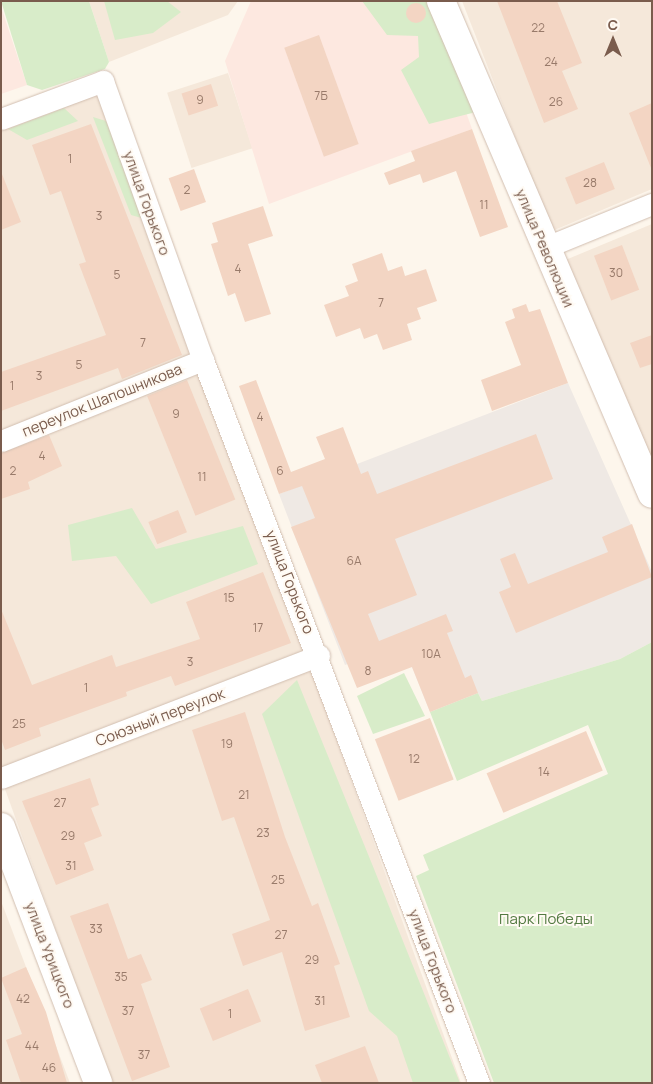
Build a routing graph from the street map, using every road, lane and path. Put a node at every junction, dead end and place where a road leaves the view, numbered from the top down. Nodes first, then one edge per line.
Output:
1 (441, 1) edge
2 (1, 119) edge
3 (652, 204) edge
4 (544, 248) junction
5 (203, 360) junction
6 (1, 441) edge
7 (652, 494) edge
8 (319, 655) junction
9 (1, 778) edge
10 (1, 827) edge
11 (98, 1083) edge
12 (479, 1083) edge

1 - 4 main road, улица Революции
2 - 5 street, улица Горького
3 - 4 street
4 - 7 main road, улица Революции
5 - 6 street, переулок Шапошникова
5 - 8 street, улица Горького
8 - 9 street, Союзный переулок
8 - 12 street, улица Горького
10 - 11 main road, улица Урицкого

